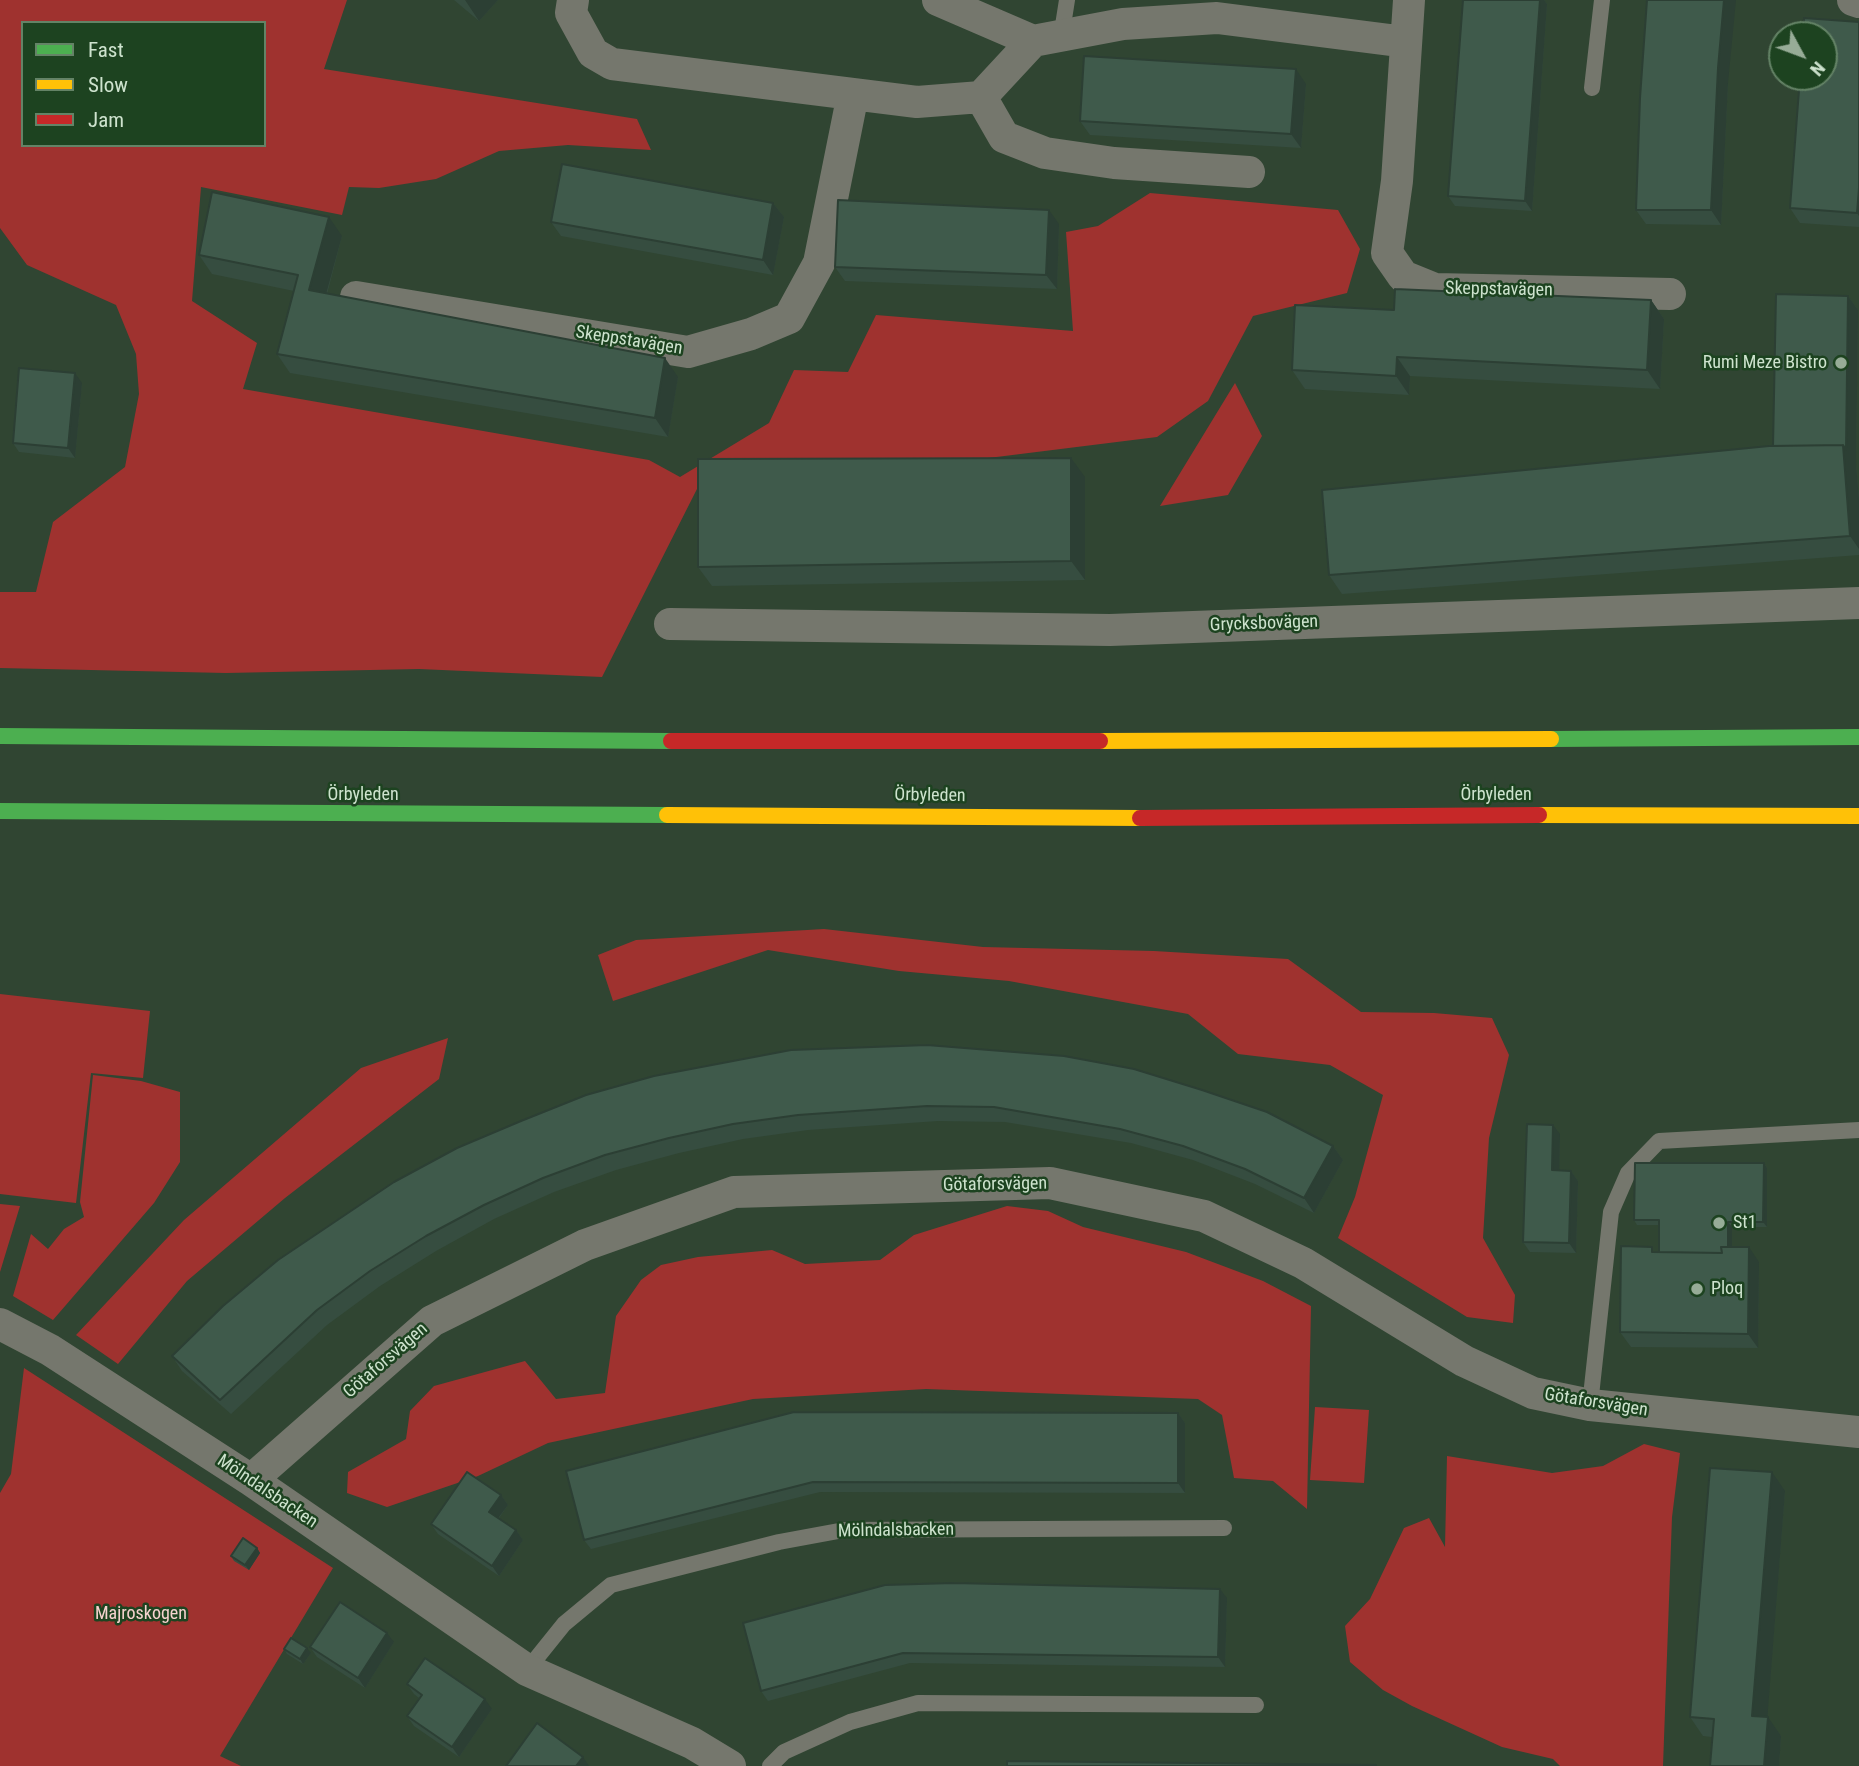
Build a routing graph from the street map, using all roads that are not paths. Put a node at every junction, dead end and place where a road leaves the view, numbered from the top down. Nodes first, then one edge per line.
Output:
1 (573, 0) edge
2 (938, 0) edge
3 (1066, 0) edge
4 (1409, 0) edge
5 (1602, 0) edge
6 (1853, 0) edge
7 (1859, 2) edge
8 (1047, 39) junction
9 (1406, 42) junction
10 (1592, 88) dead end
11 (853, 94) junction
12 (981, 97) junction
13 (1249, 172) dead end
14 (1670, 294) dead end
15 (356, 297) edge
16 (1859, 603) edge
17 (670, 624) dead end
18 (0, 736) edge
19 (1859, 737) edge
20 (0, 811) edge
21 (1859, 816) edge
22 (1859, 1130) edge
23 (0, 1324) edge
24 (1590, 1405) junction
25 (1859, 1432) edge
26 (251, 1480) junction
27 (1224, 1528) dead end
28 (527, 1670) junction
29 (1256, 1705) dead end
30 (730, 1766) edge
31 (770, 1766) edge

1 - 11 street
2 - 8 street
3 - 8 lane
4 - 9 street, Skeppstavägen
5 - 10 lane
6 - 7 street
8 - 9 street
8 - 12 street
9 - 14 street, Skeppstavägen
11 - 12 street
11 - 15 street, Skeppstavägen
12 - 13 street
16 - 17 street, Grycksbovägen
18 - 19 main road
20 - 21 main road, Örbyleden
22 - 24 lane
23 - 26 street, Mölndalsbacken
24 - 25 street, Götaforsvägen
24 - 26 street, Götaforsvägen
26 - 28 street, Mölndalsbacken
27 - 28 lane, Mölndalsbacken
28 - 30 street, Mölndalsbacken
29 - 31 lane

